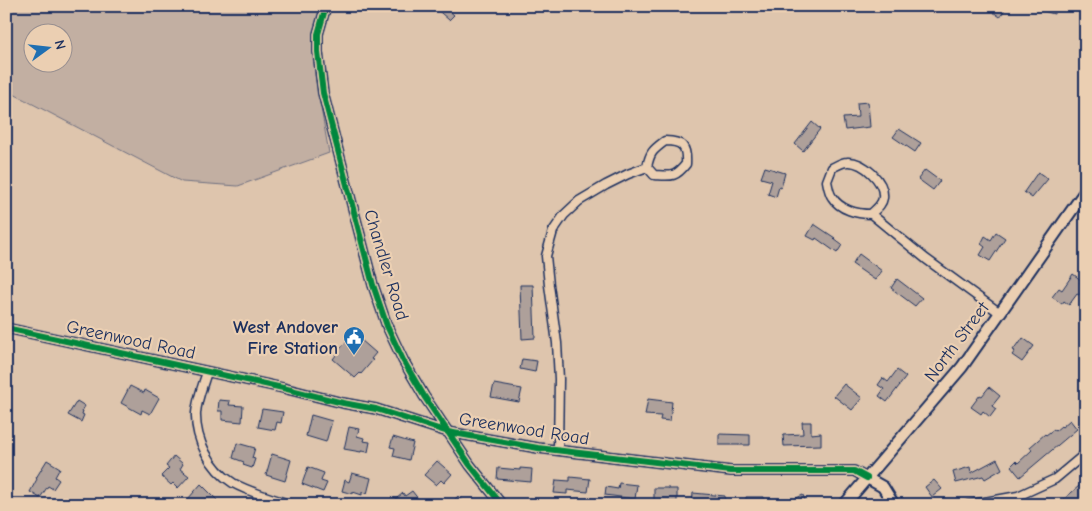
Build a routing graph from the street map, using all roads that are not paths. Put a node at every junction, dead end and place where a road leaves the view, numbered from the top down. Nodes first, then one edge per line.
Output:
1 (326, 6) edge
2 (647, 167) junction
3 (1086, 190) edge
4 (871, 214) junction
5 (1000, 313) junction
6 (6, 328) edge
7 (207, 372) junction
8 (448, 432) junction
9 (558, 450) junction
10 (1086, 452) edge
11 (867, 478) junction
12 (291, 505) edge
13 (502, 505) edge
14 (844, 505) edge
15 (894, 505) edge
16 (968, 505) edge

1 - 8 street, Chandler Road
2 - 2 street
2 - 9 street
3 - 5 main road, North Street
4 - 4 street
4 - 5 street
5 - 11 main road, North Street
6 - 7 street, Greenwood Road
7 - 8 street, Greenwood Road
7 - 12 street
8 - 9 street, Greenwood Road
8 - 13 street, Chandler Road
9 - 11 street, Greenwood Road
10 - 16 street
11 - 14 main road, North Street
11 - 15 main road

